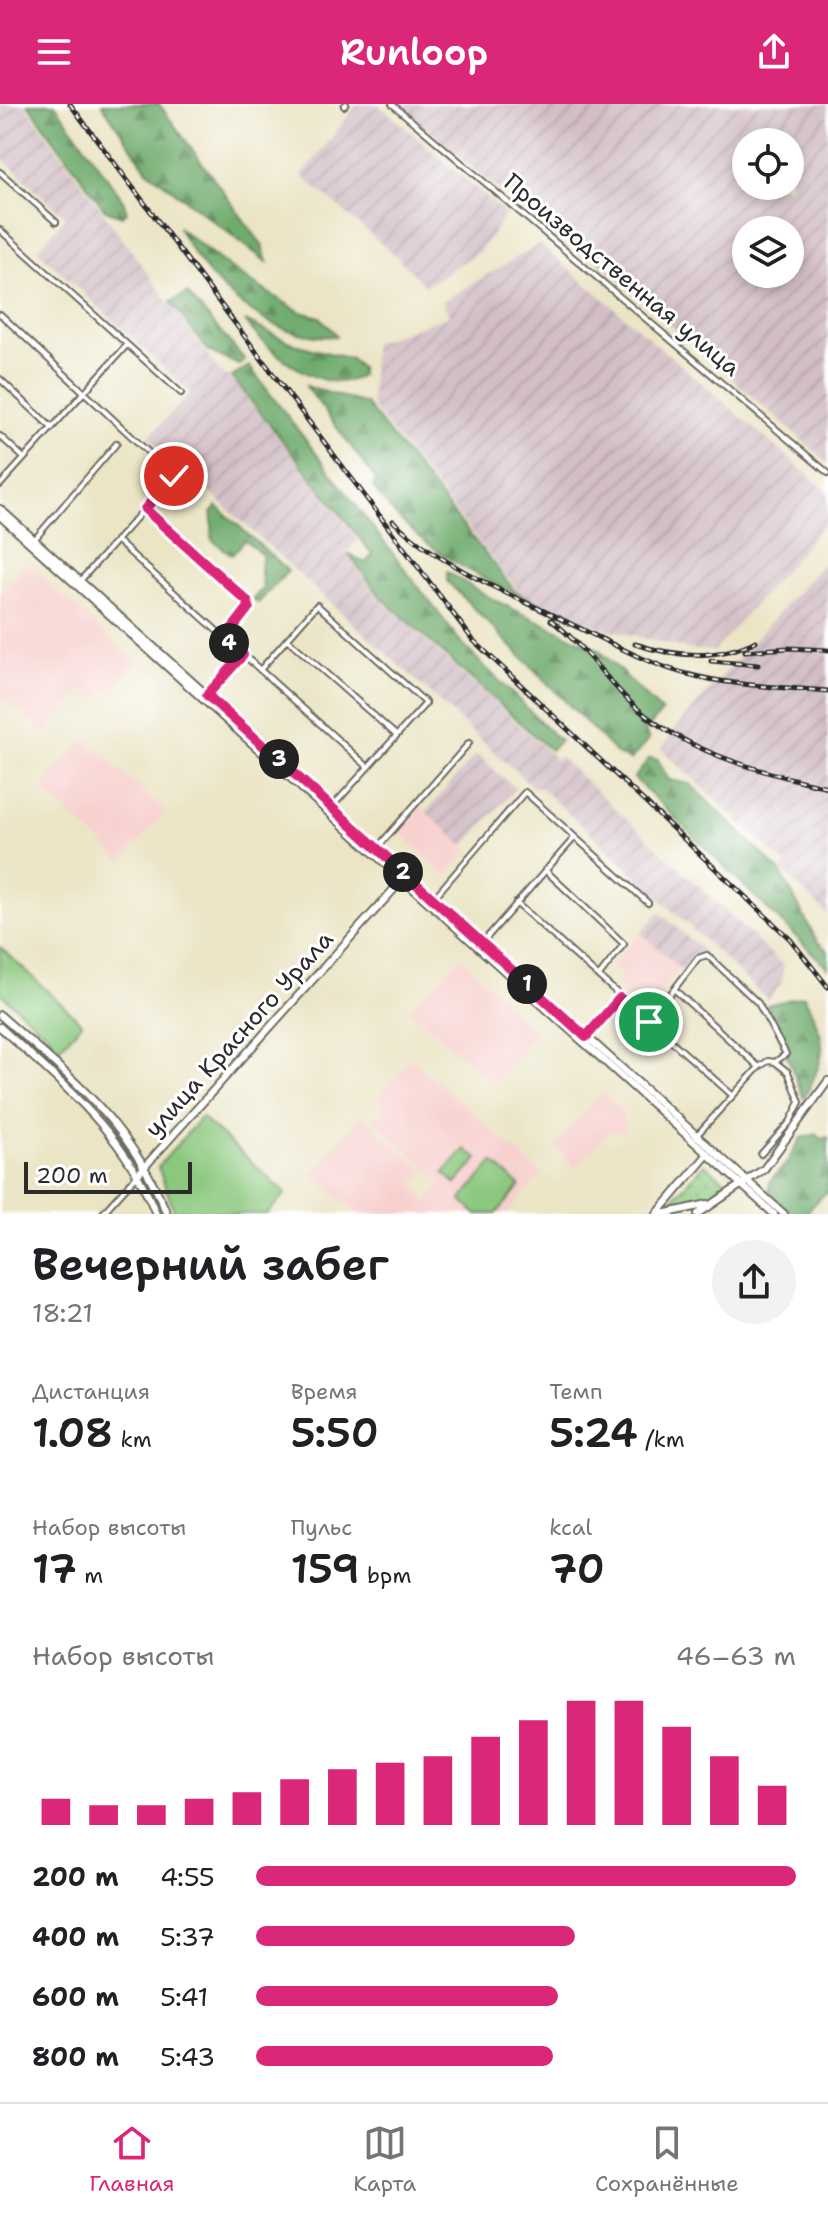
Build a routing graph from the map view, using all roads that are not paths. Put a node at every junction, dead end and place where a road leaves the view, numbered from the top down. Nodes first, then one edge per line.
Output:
1 (392, 104) edge
2 (0, 172) edge
3 (56, 222) dead end
4 (0, 230) edge
5 (0, 314) edge
6 (127, 345) junction
7 (0, 379) edge
8 (83, 391) junction
9 (181, 393) dead end
10 (51, 427) junction
11 (0, 436) edge
12 (117, 443) dead end
13 (24, 458) junction
14 (828, 473) edge
15 (0, 485) edge
16 (0, 509) edge
17 (145, 509) junction
18 (0, 516) edge
19 (116, 540) junction
20 (32, 542) junction
21 (78, 583) junction
22 (225, 638) junction
23 (287, 639) junction
24 (243, 655) junction
25 (260, 670) junction
26 (206, 697) junction
27 (396, 736) junction
28 (469, 743) dead end
29 (368, 767) junction
30 (330, 809) junction
31 (575, 837) junction
32 (377, 848) junction
33 (545, 870) junction
34 (405, 877) junction
35 (433, 899) junction
36 (516, 903) junction
37 (648, 903) dead end
38 (481, 945) junction
39 (599, 976) junction
40 (676, 991) junction
41 (620, 998) junction
42 (0, 1015) edge
43 (649, 1022) junction
44 (0, 1027) edge
45 (584, 1039) junction
46 (775, 1062) junction
47 (759, 1067) junction
48 (828, 1081) edge
49 (732, 1095) junction
50 (696, 1136) junction
51 (708, 1154) junction
52 (761, 1154) dead end
53 (145, 1165) junction
54 (139, 1173) junction
55 (746, 1184) junction
56 (712, 1203) junction
57 (102, 1214) edge
58 (156, 1214) edge
59 (167, 1214) edge
60 (660, 1214) edge
61 (698, 1214) edge
62 (774, 1214) edge
63 (784, 1214) edge

1 - 14 street, Производственная улица
2 - 3 street
4 - 6 street
5 - 8 street
6 - 8 street
6 - 9 street
7 - 10 street
8 - 10 street
8 - 17 street
10 - 13 street
11 - 13 street
12 - 20 street
13 - 15 street
16 - 20 main road
17 - 19 street
17 - 22 street
18 - 20 main road
19 - 21 street
19 - 22 street
20 - 21 main road
21 - 26 main road
22 - 24 street
23 - 25 street
23 - 27 street
23 - 27 street
24 - 25 street
24 - 26 street
25 - 29 street
26 - 30 main road
27 - 29 street
28 - 32 street
29 - 30 street
30 - 32 main road
30 - 34 main road
31 - 33 street
31 - 35 street
31 - 37 street
32 - 34 main road
33 - 36 street
33 - 39 street
34 - 35 main road
34 - 38 main road
34 - 53 main road, улица Красного Урала
35 - 38 main road
36 - 38 street
36 - 39 street
38 - 45 main road
39 - 41 street
40 - 43 street
40 - 46 street
40 - 47 street
41 - 43 street
41 - 45 street
42 - 53 main road
43 - 49 street
44 - 54 main road
45 - 50 main road
45 - 51 main road
46 - 47 street
46 - 52 street
47 - 49 street
48 - 55 main road
49 - 50 street
50 - 55 main road
51 - 55 main road
51 - 60 main road
53 - 54 main road, улица Красного Урала
53 - 59 main road
54 - 57 street, улица Красного Урала
54 - 58 main road
55 - 56 main road
55 - 62 main road
55 - 63 main road
56 - 60 main road
56 - 61 main road

